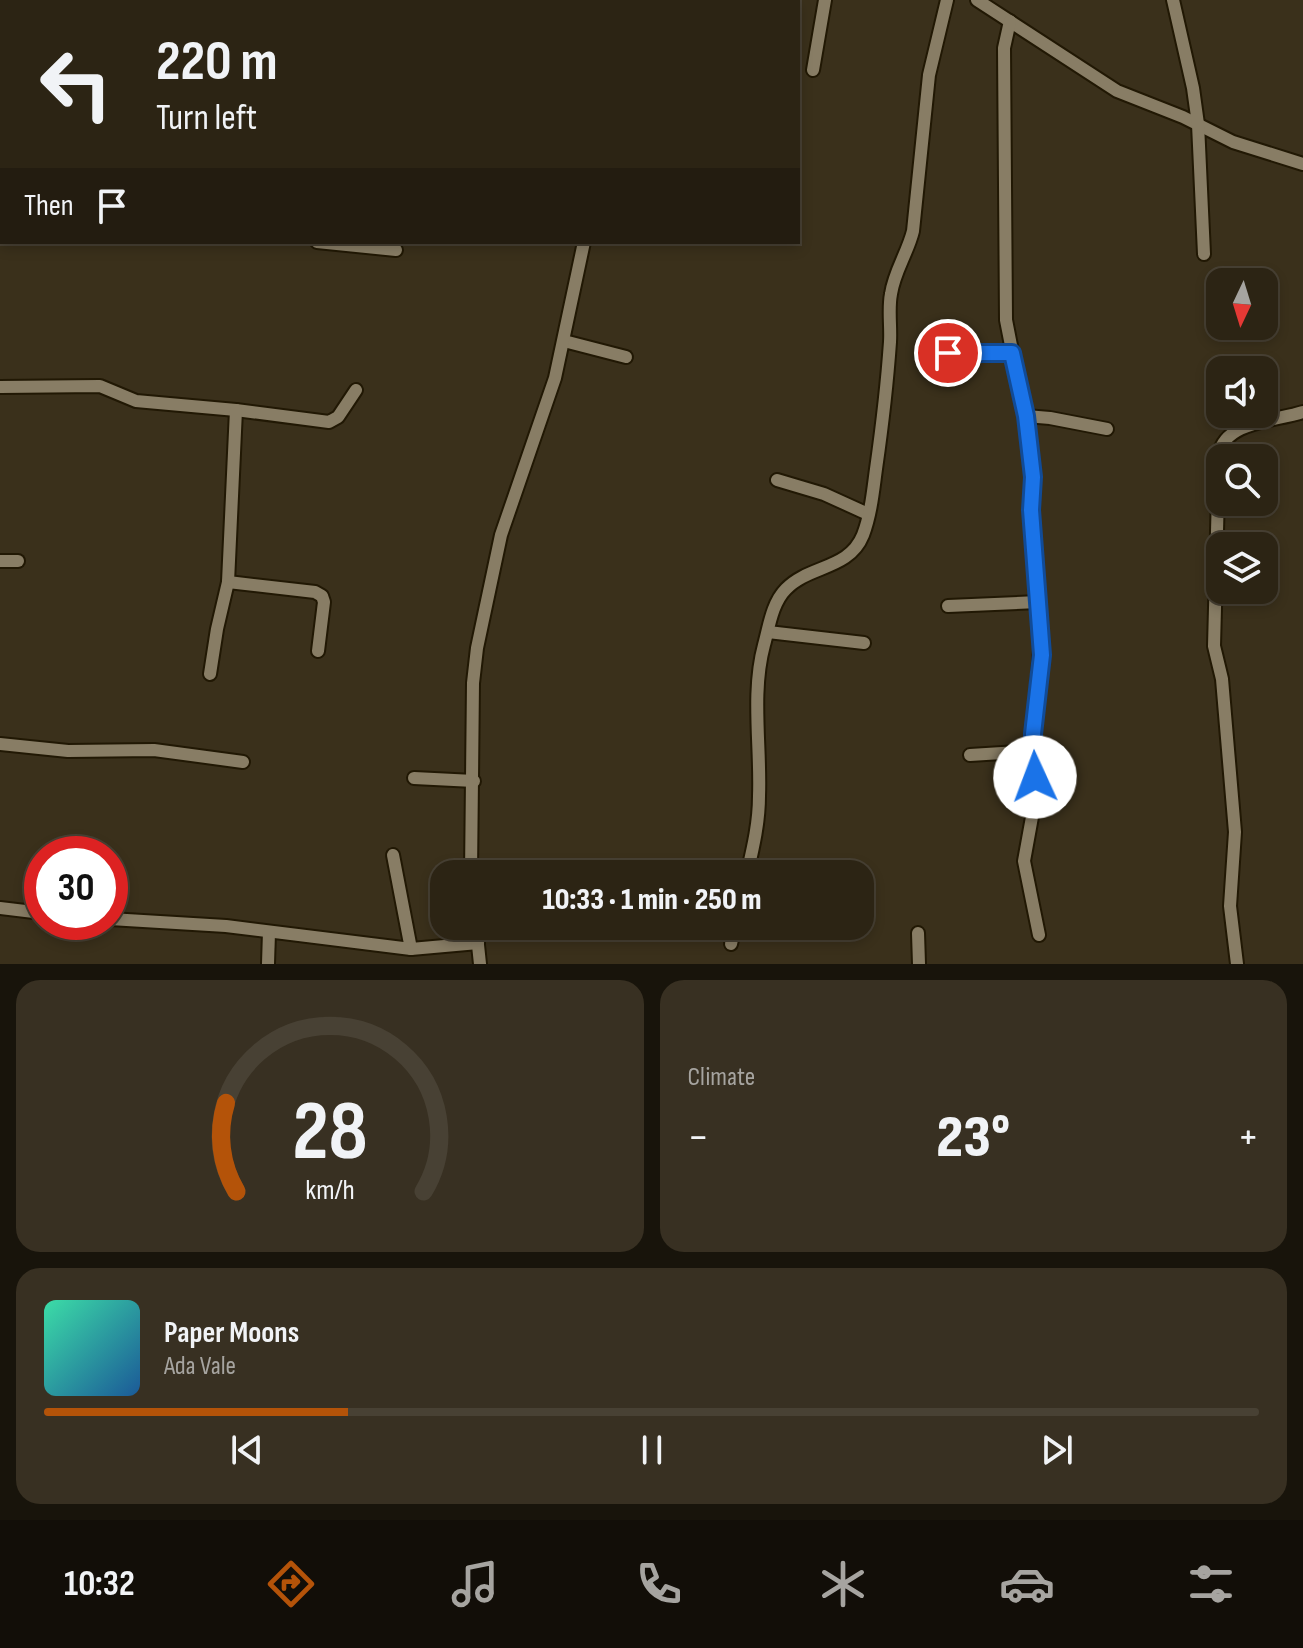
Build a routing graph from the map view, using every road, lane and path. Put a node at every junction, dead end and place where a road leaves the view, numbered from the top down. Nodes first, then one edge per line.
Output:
1 (825, 0) edge
2 (947, 0) edge
3 (977, 0) edge
4 (1173, 0) edge
5 (1010, 21) junction
6 (813, 70) dead end
7 (1198, 124) junction
8 (1303, 164) edge
9 (337, 244) edge
10 (584, 244) edge
11 (396, 250) dead end
12 (1204, 254) dead end
13 (564, 341) junction
14 (948, 353) dead end
15 (1012, 353) junction
16 (626, 357) dead end
17 (0, 387) edge
18 (356, 390) dead end
19 (236, 410) junction
20 (1303, 412) edge
21 (1026, 416) junction
22 (1107, 429) dead end
23 (777, 480) dead end
24 (868, 514) junction
25 (0, 561) edge
26 (18, 561) dead end
27 (228, 582) junction
28 (1038, 602) junction
29 (948, 606) dead end
30 (768, 632) junction
31 (864, 643) dead end
32 (318, 651) dead end
33 (210, 674) dead end
34 (0, 744) edge
35 (1034, 751) junction
36 (970, 755) dead end
37 (243, 762) dead end
38 (414, 778) dead end
39 (474, 781) junction
40 (393, 855) dead end
41 (470, 860) edge
42 (750, 860) edge
43 (0, 908) edge
44 (24, 911) edge
45 (128, 920) edge
46 (269, 932) junction
47 (918, 933) dead end
48 (1039, 935) dead end
49 (478, 940) edge
50 (732, 940) edge
51 (478, 943) junction
52 (731, 944) dead end
53 (411, 949) junction
54 (268, 964) edge
55 (480, 964) edge
56 (919, 964) edge
57 (1237, 964) edge

1 - 6 street
2 - 24 street
3 - 5 street
4 - 7 street
5 - 7 street
5 - 15 street
7 - 8 street
7 - 12 street
9 - 11 street
10 - 13 street
13 - 16 street
13 - 39 street
14 - 15 street
15 - 21 street
17 - 19 street
18 - 19 street
19 - 27 street
20 - 57 street
21 - 22 street
21 - 28 street
23 - 24 street
24 - 30 street
25 - 26 street
27 - 32 street
27 - 33 street
28 - 29 street
28 - 35 street
30 - 31 street
30 - 42 street
34 - 37 street
35 - 36 street
35 - 48 street
38 - 39 street
39 - 41 street
40 - 53 street
43 - 44 street
45 - 46 street
46 - 53 street
46 - 54 street
47 - 56 street
49 - 51 street
50 - 52 street
51 - 53 street
51 - 55 street

